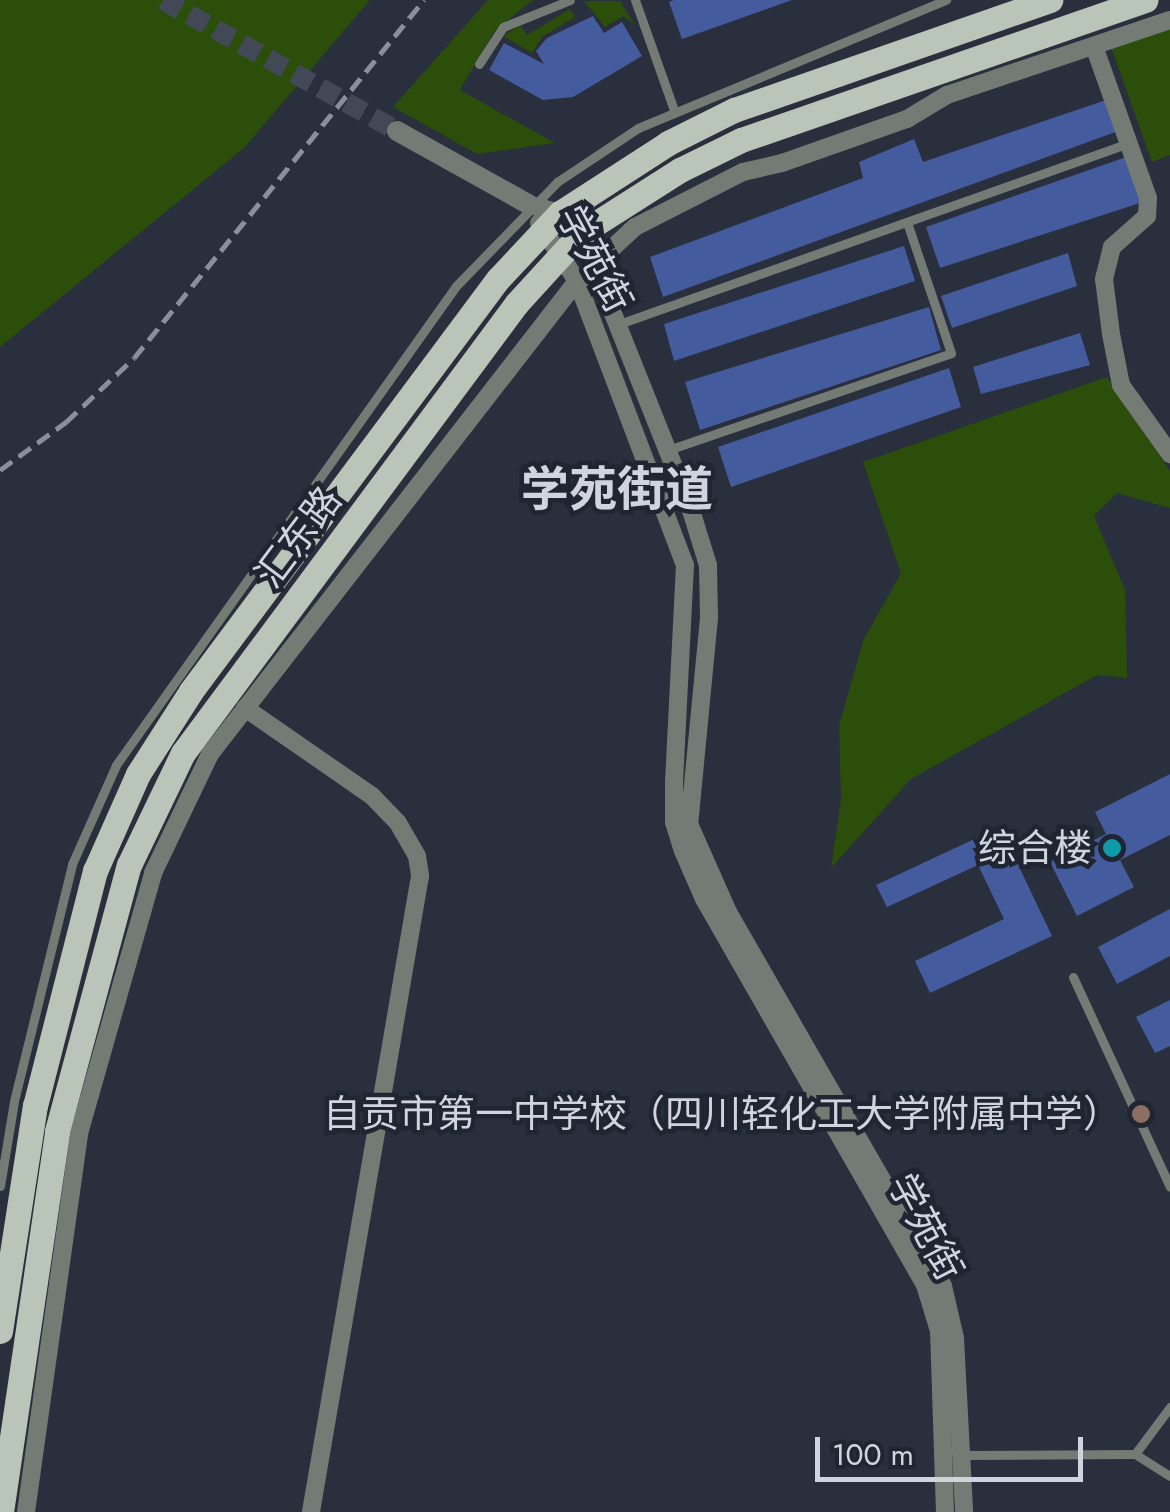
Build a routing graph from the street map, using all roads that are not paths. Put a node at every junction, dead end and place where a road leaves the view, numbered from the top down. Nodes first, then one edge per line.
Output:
1 (570, 0) edge
2 (635, 0) edge
3 (946, 0) edge
4 (1050, 0) edge
5 (1145, 0) edge
6 (1108, 13) junction
7 (1170, 20) edge
8 (1087, 49) junction
9 (479, 64) dead end
10 (758, 75) junction
11 (674, 110) junction
12 (734, 110) junction
13 (397, 131) tunnel mouth
14 (1128, 143) junction
15 (530, 205) junction
16 (551, 222) junction
17 (908, 222) junction
18 (581, 233) junction
19 (562, 252) junction
20 (595, 264) junction
21 (577, 281) junction
22 (619, 324) junction
23 (668, 450) junction
24 (1170, 454) edge
25 (246, 708) junction
26 (1072, 977) dead end
27 (0, 1186) edge
28 (1170, 1188) edge
29 (0, 1331) edge
30 (1170, 1408) edge
31 (1135, 1454) junction
32 (961, 1455) junction
33 (1170, 1476) edge
34 (2, 1512) edge
35 (26, 1512) edge
36 (311, 1512) edge
37 (945, 1512) edge
38 (964, 1512) edge

1 - 9 lane
2 - 11 lane
3 - 10 lane
4 - 12 main road, 汇东路
5 - 6 main road, 汇东路
6 - 8 lane
6 - 18 main road, 汇东路
7 - 8 street
8 - 14 street
8 - 20 street
10 - 11 lane
10 - 12 lane
11 - 15 lane
12 - 16 main road, 汇东路
13 - 15 street
14 - 17 lane
14 - 24 street
15 - 16 street, 学苑街
15 - 27 lane
16 - 18 street, 学苑街
16 - 19 street, 学苑街
16 - 29 main road, 汇东路
17 - 22 lane
17 - 23 lane
18 - 19 main road, 汇东路
18 - 20 street, 学苑街
19 - 21 street, 学苑街
19 - 34 main road, 汇东路
20 - 21 street
20 - 22 street, 学苑街
21 - 25 street
21 - 37 street, 学苑街
22 - 23 street, 学苑街
23 - 32 street, 学苑街
25 - 35 street
25 - 36 street
26 - 28 lane
30 - 31 lane
31 - 32 lane
31 - 33 lane
32 - 38 street, 学苑街

